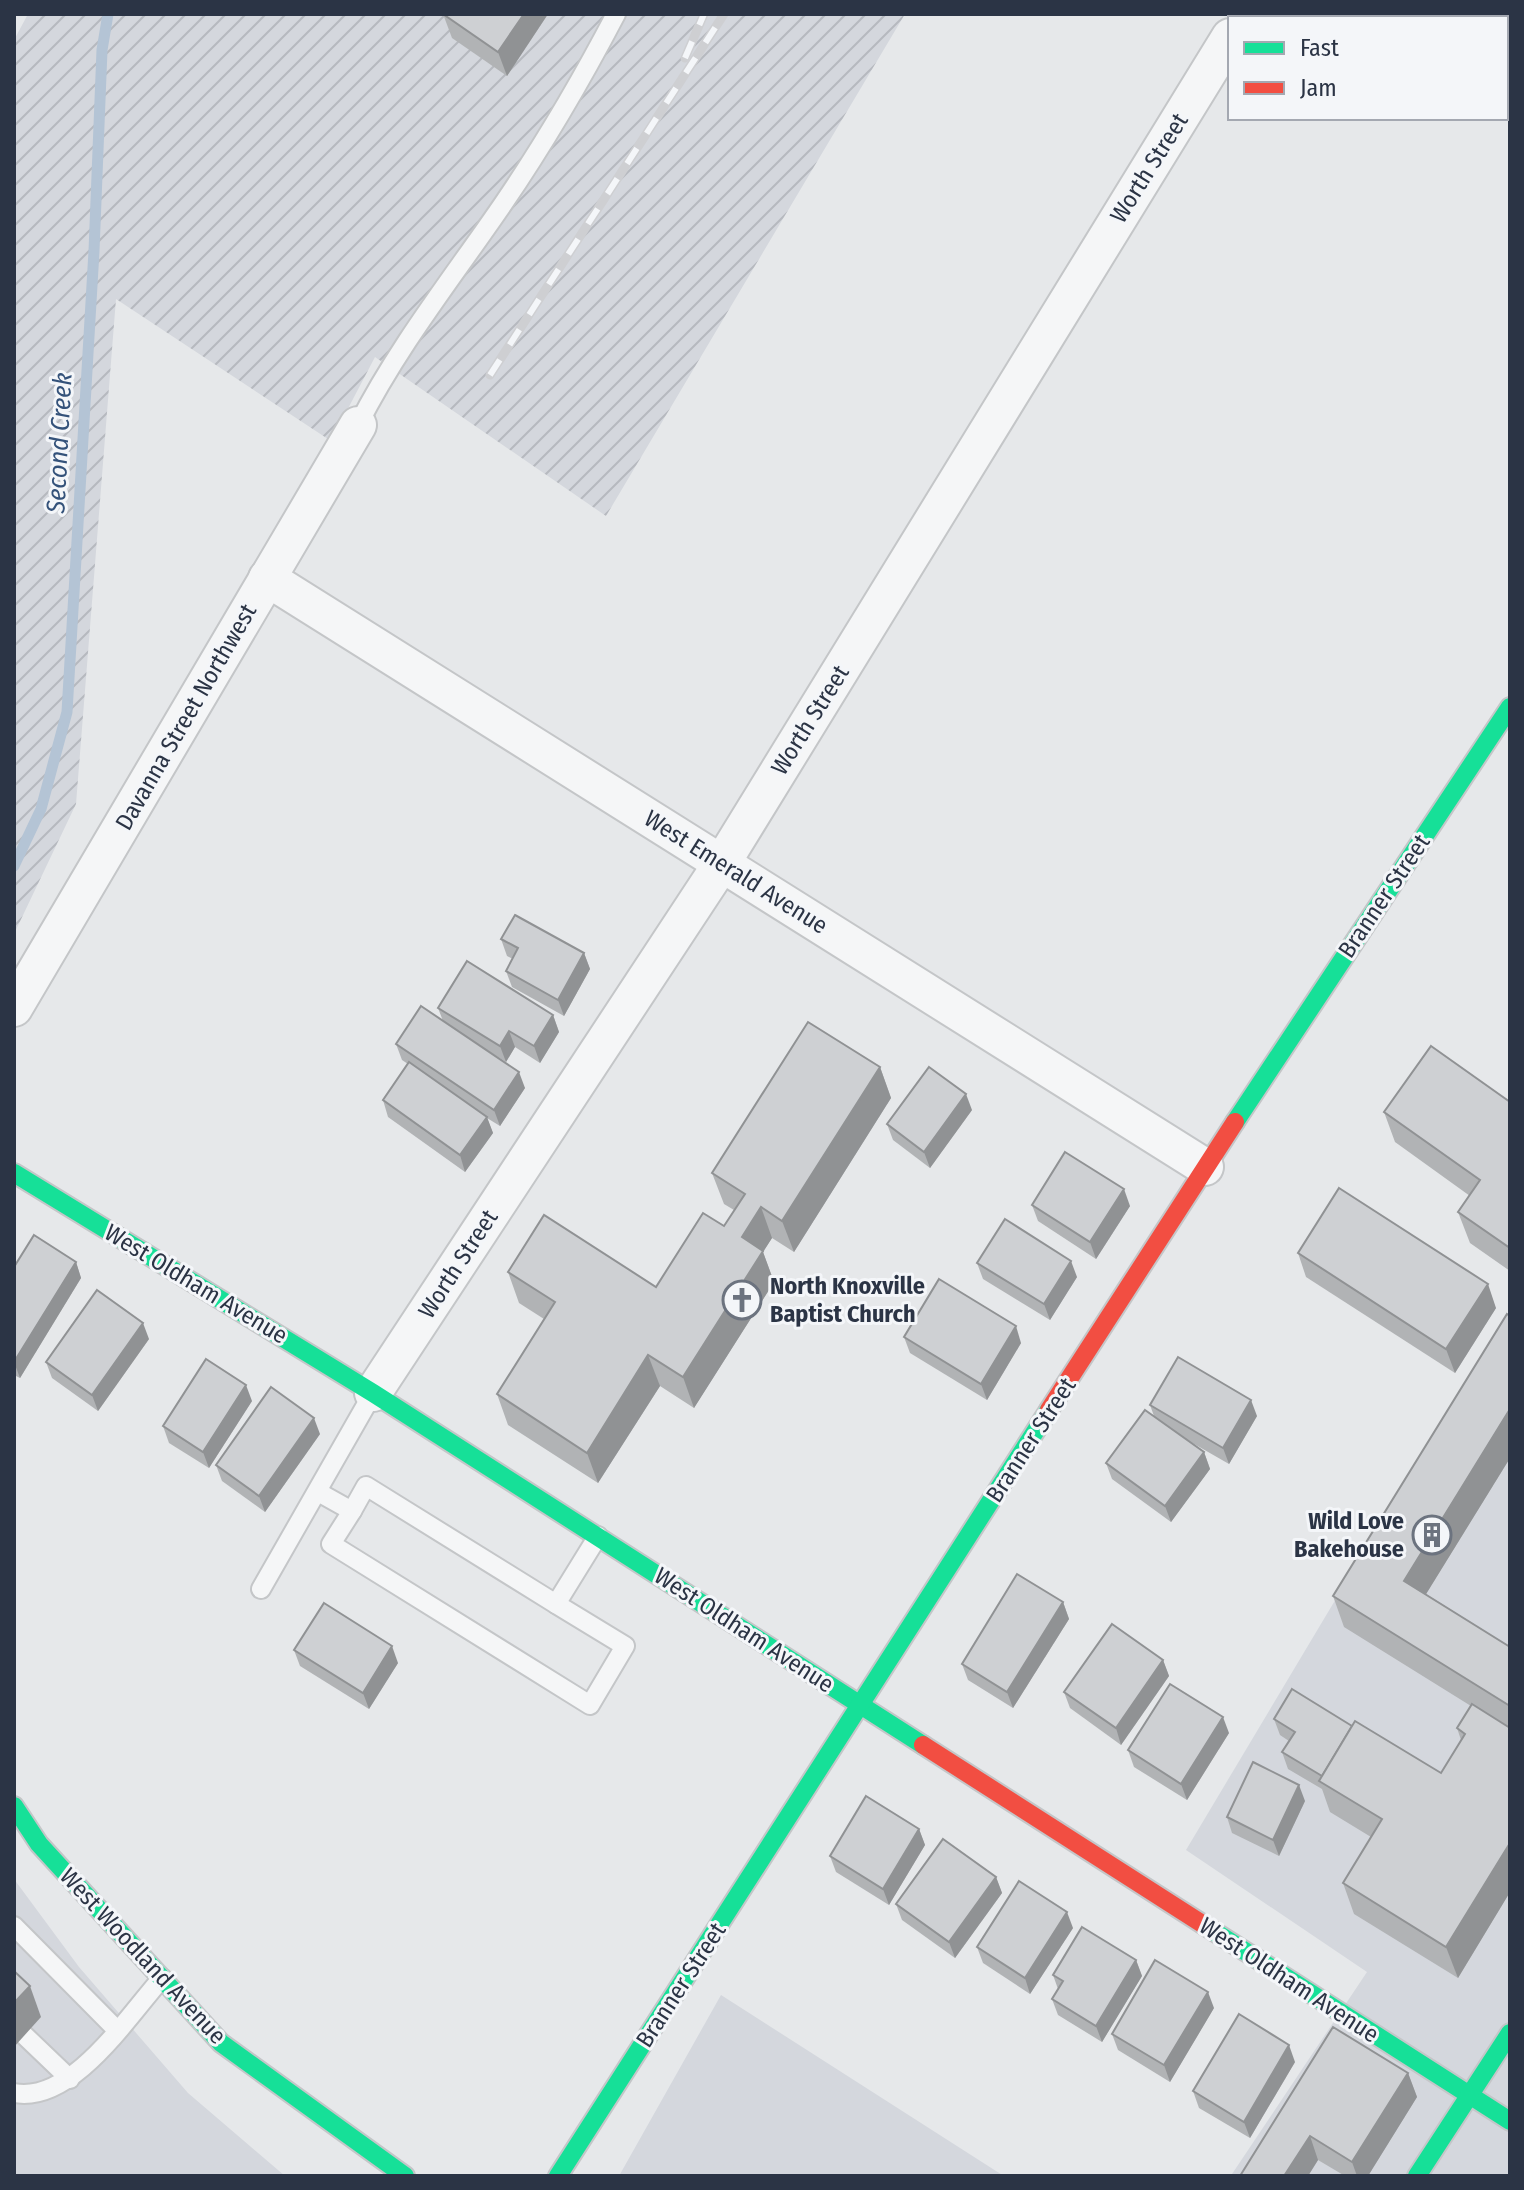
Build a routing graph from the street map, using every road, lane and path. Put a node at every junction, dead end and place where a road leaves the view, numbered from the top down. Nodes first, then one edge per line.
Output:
1 (616, 14) edge
2 (1228, 40) edge
3 (358, 425) joint
4 (267, 578) junction
5 (1510, 707) edge
6 (722, 863) junction
7 (14, 1008) edge
8 (1205, 1167) junction
9 (14, 1173) edge
10 (373, 1393) junction
11 (318, 1492) junction
12 (352, 1511) junction
13 (598, 1536) junction
14 (261, 1589) dead end
15 (556, 1604) junction
16 (861, 1706) junction
17 (14, 1806) edge
18 (14, 1926) edge
19 (162, 1978) junction
20 (116, 2029) junction
21 (1510, 2033) edge
22 (24, 2035) dead end
23 (70, 2079) junction
24 (14, 2093) edge
25 (1469, 2095) junction
26 (1510, 2121) edge
27 (405, 2176) edge
28 (558, 2176) edge
29 (1417, 2176) edge

1 - 3 lane
2 - 6 street, Worth Street
3 - 4 street, Davanna Street Northwest
4 - 6 street, West Emerald Avenue
4 - 7 street, Davanna Street Northwest
5 - 8 street, Branner Street
6 - 8 street, West Emerald Avenue
6 - 10 street, Worth Street
8 - 16 street, Branner Street
9 - 10 street, West Oldham Avenue
10 - 11 lane
10 - 13 street, West Oldham Avenue
11 - 12 lane
11 - 14 lane
12 - 15 lane
12 - 15 lane
13 - 15 lane
13 - 16 street, West Oldham Avenue
16 - 25 street, West Oldham Avenue
16 - 28 street, Branner Street
17 - 19 street, West Woodland Avenue
18 - 20 lane
19 - 20 lane
19 - 27 street, West Woodland Avenue
20 - 23 lane
21 - 25 street
22 - 23 lane
23 - 24 lane
25 - 26 street, West Oldham Avenue
25 - 29 street

